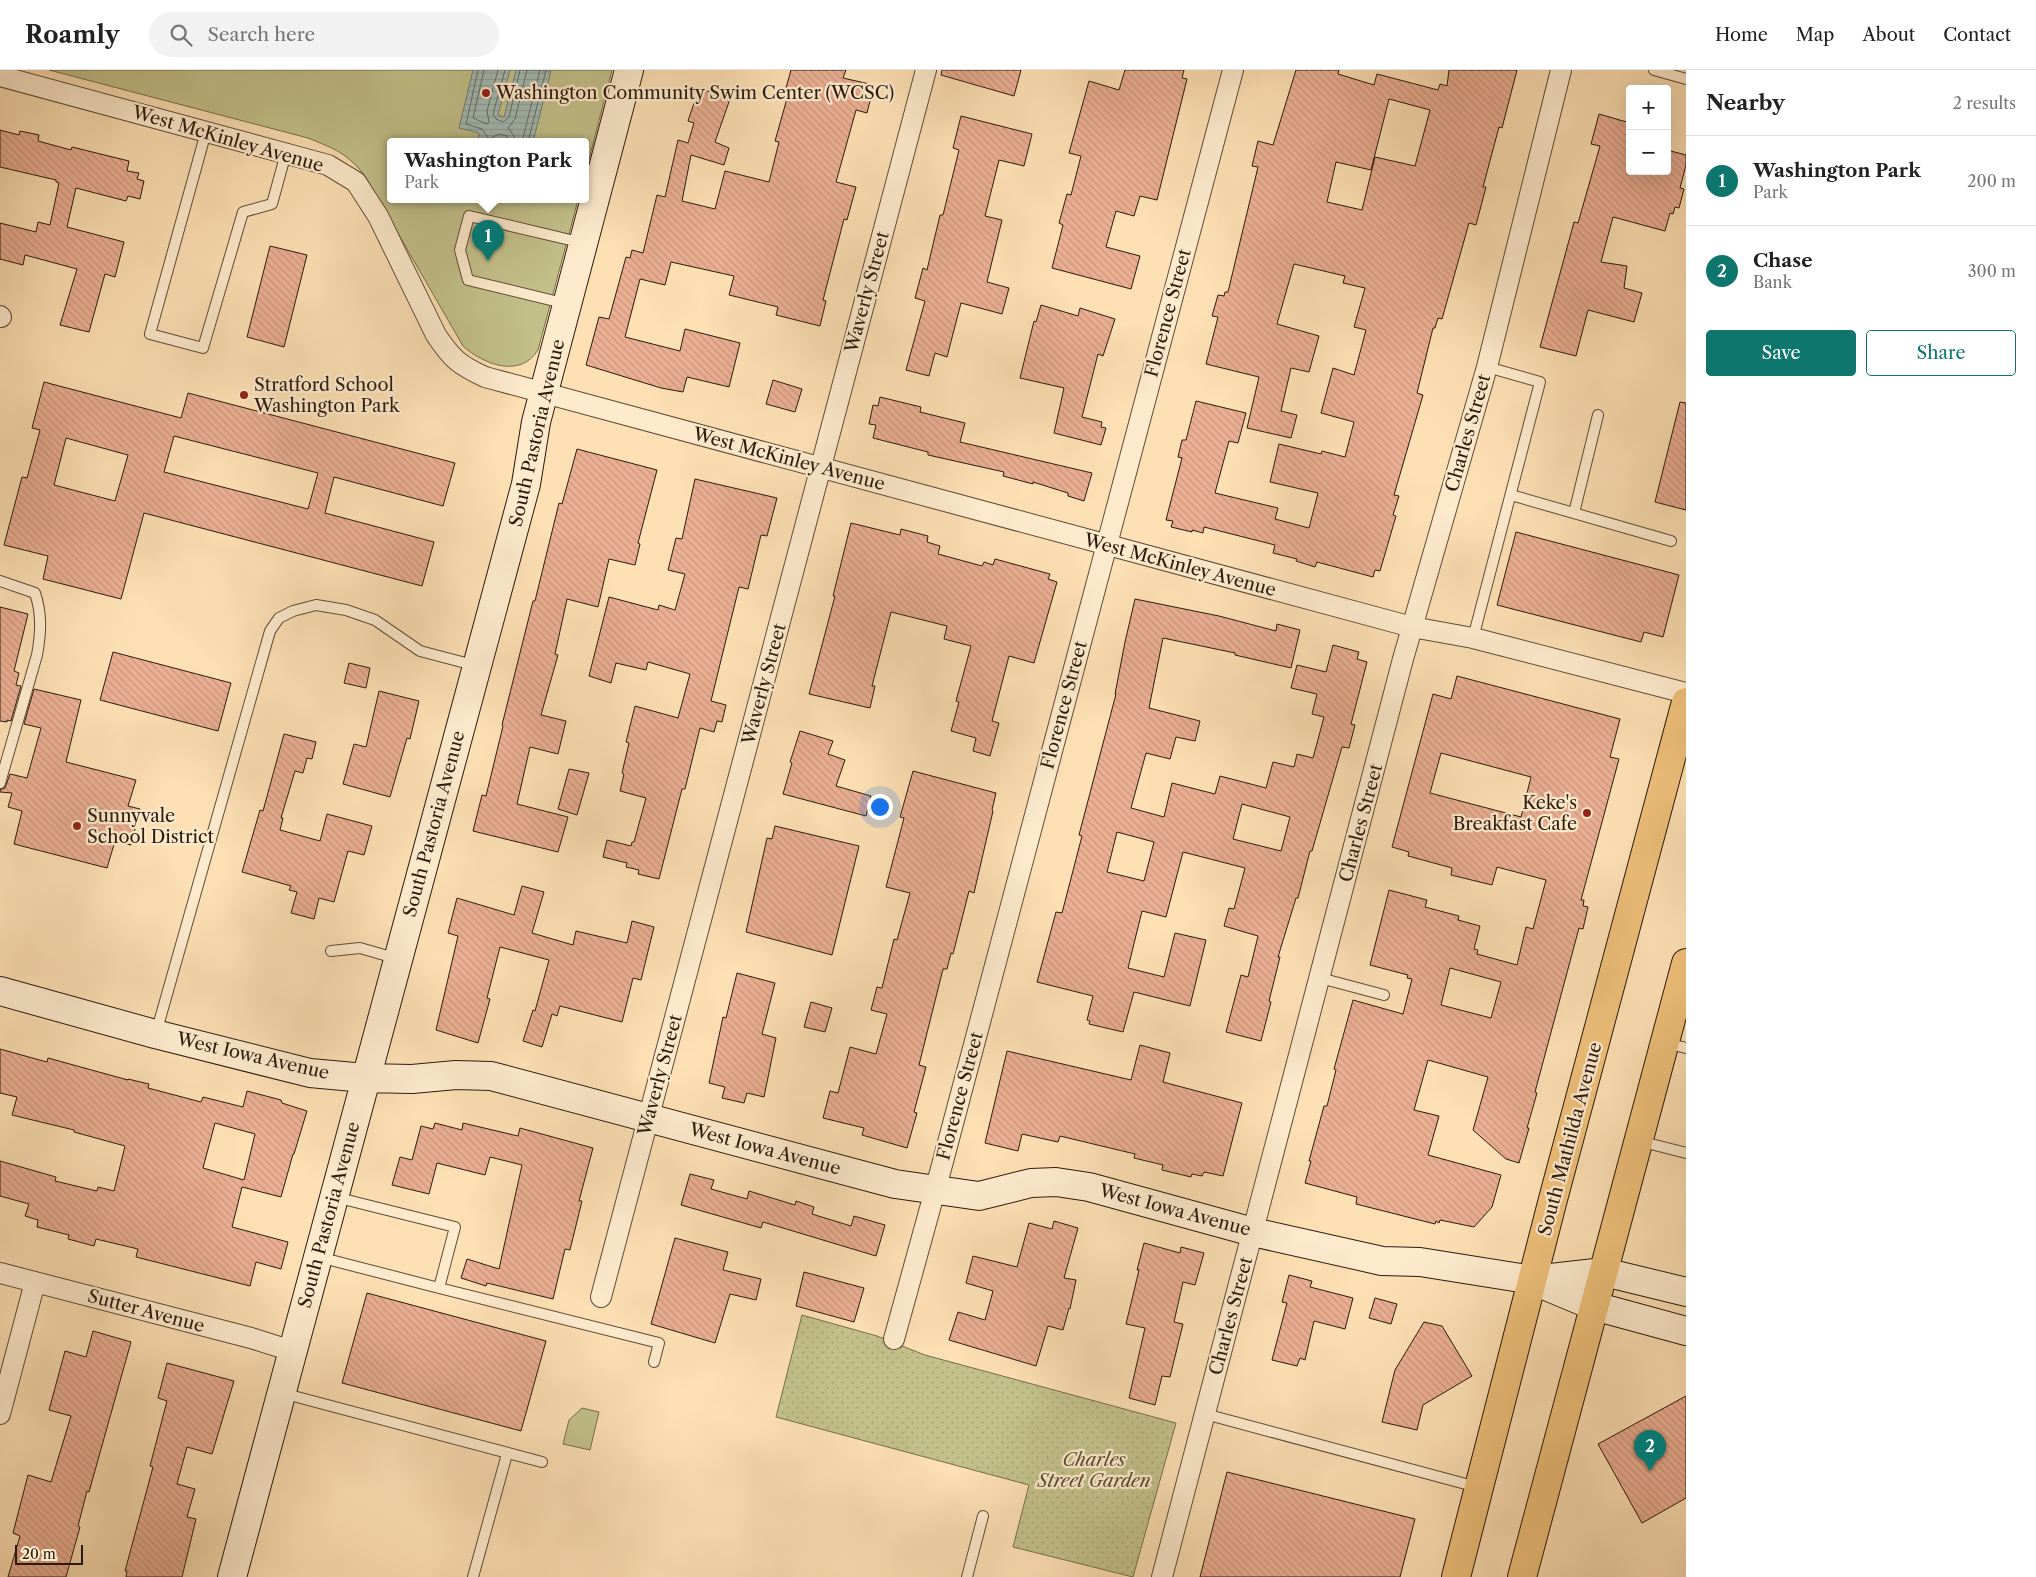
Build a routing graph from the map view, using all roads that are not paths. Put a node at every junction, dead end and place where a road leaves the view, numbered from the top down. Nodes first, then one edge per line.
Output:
1 (630, 70) edge
2 (926, 70) edge
3 (1233, 70) edge
4 (1561, 70) edge
5 (1654, 70) edge
6 (0, 76) edge
7 (1686, 79) edge
8 (206, 132) junction
9 (286, 153) junction
10 (584, 244) junction
11 (568, 304) junction
12 (1487, 367) junction
13 (544, 393) junction
14 (1598, 415) dead end
15 (821, 468) junction
16 (1511, 495) junction
17 (1574, 513) junction
18 (1671, 541) dead end
19 (1107, 546) junction
20 (0, 581) edge
21 (1412, 627) junction
22 (1473, 638) junction
23 (478, 666) junction
24 (1686, 693) edge
25 (1686, 702) edge
26 (0, 783) edge
27 (331, 951) dead end
28 (398, 959) junction
29 (1686, 963) edge
30 (1320, 978) junction
31 (0, 991) edge
32 (1384, 995) dead end
33 (155, 1034) junction
34 (1676, 1045) edge
35 (365, 1078) junction
36 (649, 1117) junction
37 (1638, 1140) junction
38 (1686, 1153) edge
39 (935, 1190) junction
40 (334, 1197) junction
41 (1253, 1232) junction
42 (319, 1257) junction
43 (1604, 1272) junction
44 (0, 1273) edge
45 (1533, 1280) junction
46 (35, 1282) junction
47 (439, 1288) junction
48 (1686, 1292) edge
49 (600, 1297) dead end
50 (1594, 1306) junction
51 (1686, 1331) edge
52 (894, 1339) dead end
53 (292, 1352) junction
54 (654, 1362) dead end
55 (281, 1393) junction
56 (0, 1414) edge
57 (1205, 1414) junction
58 (507, 1454) junction
59 (542, 1462) dead end
60 (1478, 1488) junction
61 (983, 1516) dead end
62 (232, 1577) edge
63 (473, 1577) edge
64 (967, 1577) edge
65 (1162, 1577) edge
66 (1456, 1577) edge
67 (1522, 1577) edge

1 - 10 street, South Pastoria Avenue
2 - 15 street, Waverly Street
3 - 19 street, Florence Street
4 - 12 street, Charles Street
5 - 7 lane
6 - 8 street, West McKinley Avenue
8 - 9 street, West McKinley Avenue
8 - 9 lane
9 - 13 street, West McKinley Avenue
10 - 11 street, South Pastoria Avenue
10 - 11 lane
11 - 13 street, South Pastoria Avenue
12 - 16 lane
12 - 21 street, Charles Street
13 - 15 street, West McKinley Avenue
13 - 23 street, South Pastoria Avenue
14 - 17 lane
15 - 19 street, West McKinley Avenue
15 - 36 street, Waverly Street
16 - 17 lane
16 - 22 lane
17 - 18 lane
19 - 21 street, West McKinley Avenue
19 - 39 street, Florence Street
20 - 26 lane
21 - 22 street, West McKinley Avenue
21 - 30 street, Charles Street
22 - 24 street, West McKinley Avenue
23 - 28 street, South Pastoria Avenue
23 - 33 lane
25 - 45 main road, South Mathilda Avenue
27 - 28 lane
28 - 35 street, South Pastoria Avenue
29 - 34 main road
30 - 32 lane
30 - 41 street, Charles Street
31 - 33 street, West Iowa Avenue
33 - 35 street, West Iowa Avenue
34 - 37 main road
35 - 36 street, West Iowa Avenue
35 - 40 street, South Pastoria Avenue
36 - 39 street, West Iowa Avenue
36 - 49 street, Waverly Street
37 - 38 lane
37 - 43 main road
39 - 41 street, West Iowa Avenue
39 - 52 street, Florence Street
40 - 42 street, South Pastoria Avenue
40 - 47 lane
41 - 45 street, West Iowa Avenue
41 - 57 street, Charles Street
42 - 47 lane
42 - 53 street, South Pastoria Avenue
43 - 45 street, West Iowa Avenue
43 - 48 street, West Iowa Avenue
43 - 50 main road
44 - 46 street, Sutter Avenue
45 - 50 street, West Iowa Avenue
45 - 60 main road, South Mathilda Avenue
46 - 53 street, Sutter Avenue
46 - 56 street
47 - 54 lane
50 - 51 street, West Iowa Avenue
50 - 67 main road
53 - 55 street, South Pastoria Avenue
55 - 58 lane
55 - 62 street, South Pastoria Avenue
57 - 60 lane
57 - 65 street, Charles Street
58 - 59 lane
58 - 63 lane
60 - 66 main road, South Mathilda Avenue
61 - 64 lane

